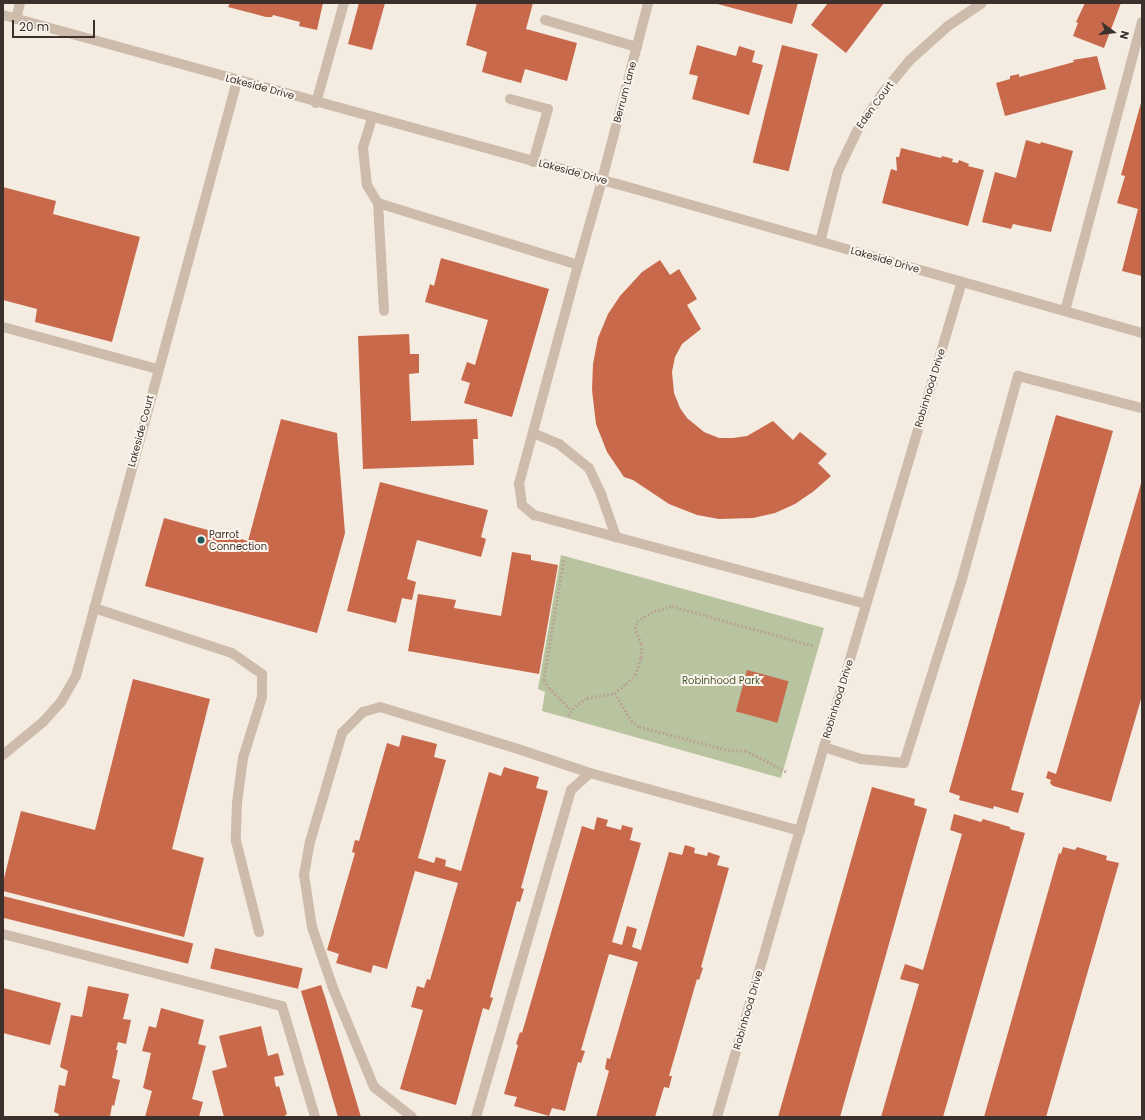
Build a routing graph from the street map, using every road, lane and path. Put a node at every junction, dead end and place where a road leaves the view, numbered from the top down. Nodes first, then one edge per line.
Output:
1 (20, 3) edge
2 (344, 3) edge
3 (648, 3) edge
4 (982, 3) edge
5 (3, 15) edge
6 (16, 19) junction
7 (545, 20) dead end
8 (1142, 22) edge
9 (637, 47) junction
10 (237, 81) junction
11 (510, 99) dead end
12 (316, 102) junction
13 (372, 118) junction
14 (533, 162) junction
15 (602, 180) junction
16 (378, 203) junction
17 (820, 242) junction
18 (578, 265) junction
19 (962, 282) junction
20 (384, 311) dead end
21 (1065, 311) junction
22 (3, 327) edge
23 (1142, 333) edge
24 (158, 369) junction
25 (1142, 408) edge
26 (533, 432) junction
27 (616, 537) junction
28 (564, 560) dead end
29 (866, 604) junction
30 (94, 608) junction
31 (814, 646) dead end
32 (614, 693) junction
33 (572, 710) junction
34 (568, 716) dead end
35 (824, 747) junction
36 (3, 755) edge
37 (786, 772) dead end
38 (590, 773) junction
39 (800, 831) junction
40 (259, 932) dead end
41 (3, 934) edge
42 (315, 1117) edge
43 (412, 1117) edge
44 (476, 1117) edge
45 (717, 1117) edge

1 - 6 street
2 - 12 street
3 - 9 street, Berrum Lane
4 - 17 street, Eden Court
5 - 6 street, Lakeside Drive
6 - 10 street, Lakeside Drive
7 - 9 street
8 - 21 street
9 - 15 street, Berrum Lane
10 - 12 street, Lakeside Drive
10 - 24 street, Lakeside Court
11 - 14 street
12 - 13 street, Lakeside Drive
13 - 14 street, Lakeside Drive
13 - 16 street
14 - 15 street, Lakeside Drive
15 - 17 street, Lakeside Drive
15 - 18 street, Berrum Lane
16 - 18 street
16 - 20 street
17 - 19 street, Lakeside Drive
18 - 26 street, Berrum Lane
19 - 21 street, Lakeside Drive
19 - 29 street, Robinhood Drive
21 - 23 street, Lakeside Drive
22 - 24 street
24 - 30 street, Lakeside Court
25 - 35 street
26 - 27 street
26 - 27 street, Berrum Lane
27 - 29 street, Berrum Lane
28 - 33 path
29 - 35 street, Robinhood Drive
30 - 36 street, Lakeside Court
30 - 40 street
31 - 32 path
32 - 33 path
32 - 37 path
33 - 34 path
35 - 39 street, Robinhood Drive
38 - 39 street
38 - 43 street
38 - 44 street
39 - 45 street, Robinhood Drive
41 - 42 street

